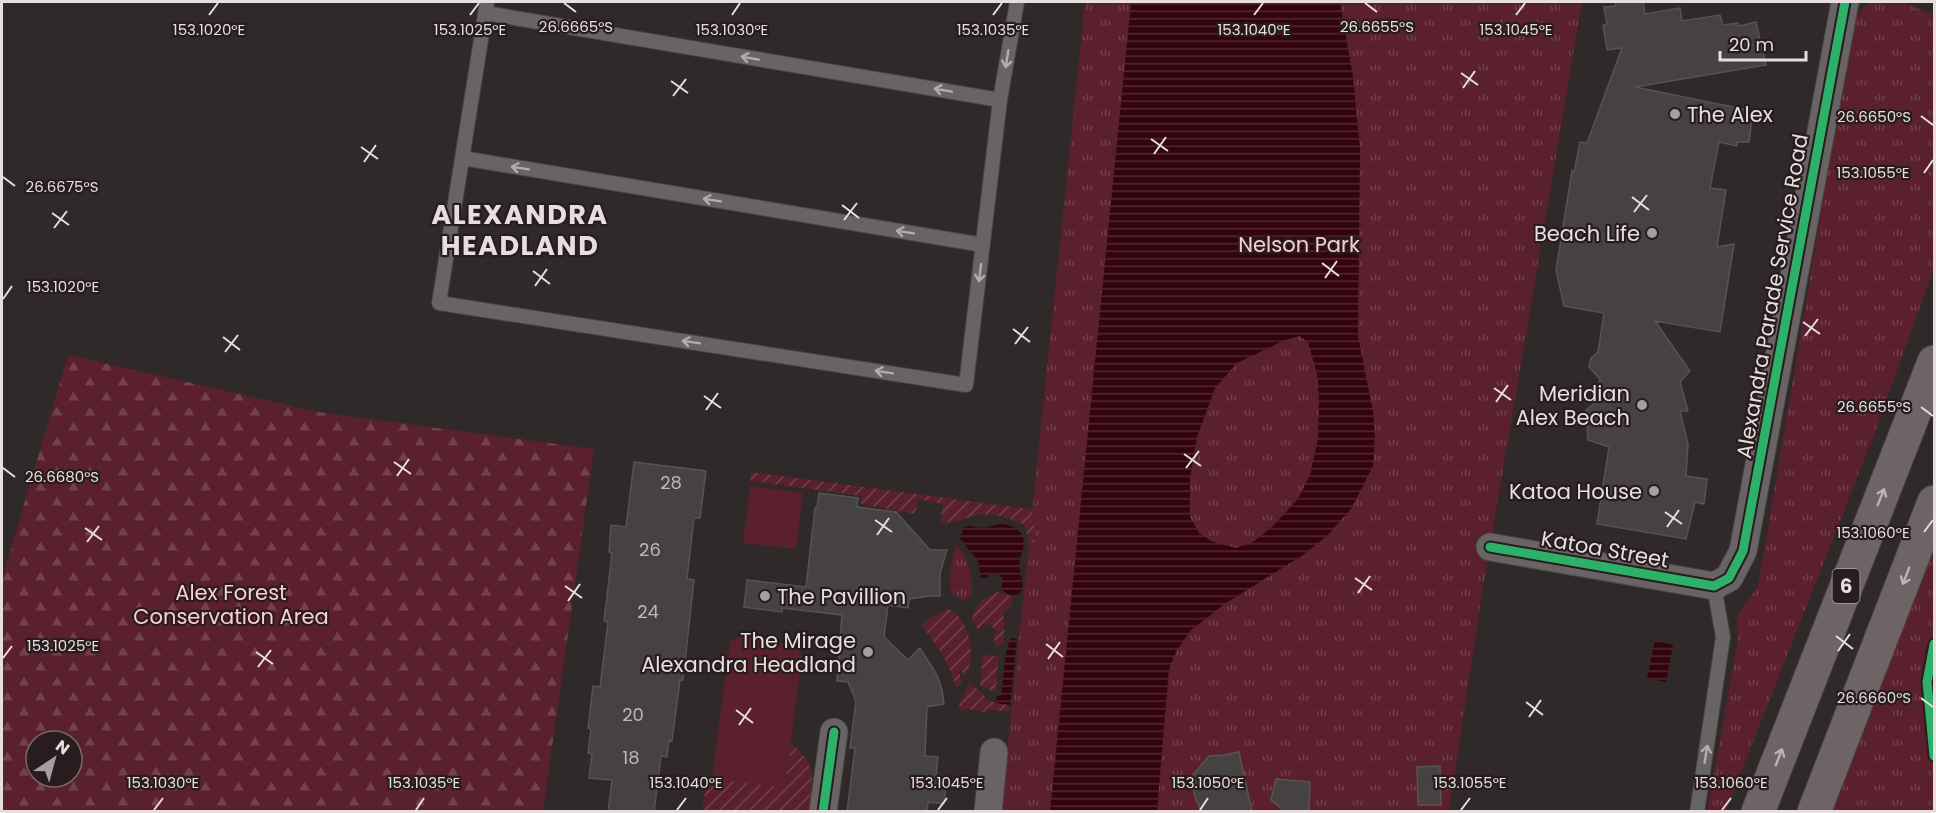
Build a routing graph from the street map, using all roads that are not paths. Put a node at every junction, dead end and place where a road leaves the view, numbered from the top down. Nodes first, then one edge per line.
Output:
1 (1017, 2) edge
2 (1845, 2) edge
3 (486, 7) edge
4 (1000, 100) junction
5 (462, 158) junction
6 (983, 245) junction
7 (1935, 362) edge
8 (1935, 502) edge
9 (1490, 547) dead end
10 (1714, 586) junction
11 (834, 732) dead end
12 (994, 752) dead end
13 (823, 812) edge
14 (988, 812) edge
15 (1697, 812) edge
16 (1758, 812) edge
17 (1814, 812) edge

1 -> 4 lane
2 - 10 street, Alexandra Parade Service Road
4 -> 3 lane
3 - 5 lane
4 - 6 lane
6 -> 5 lane
6 -> 5 lane
16 -> 7 main road, 6
8 -> 17 main road
9 - 10 street, Katoa Street
15 -> 10 lane
11 - 13 street
12 - 14 street

